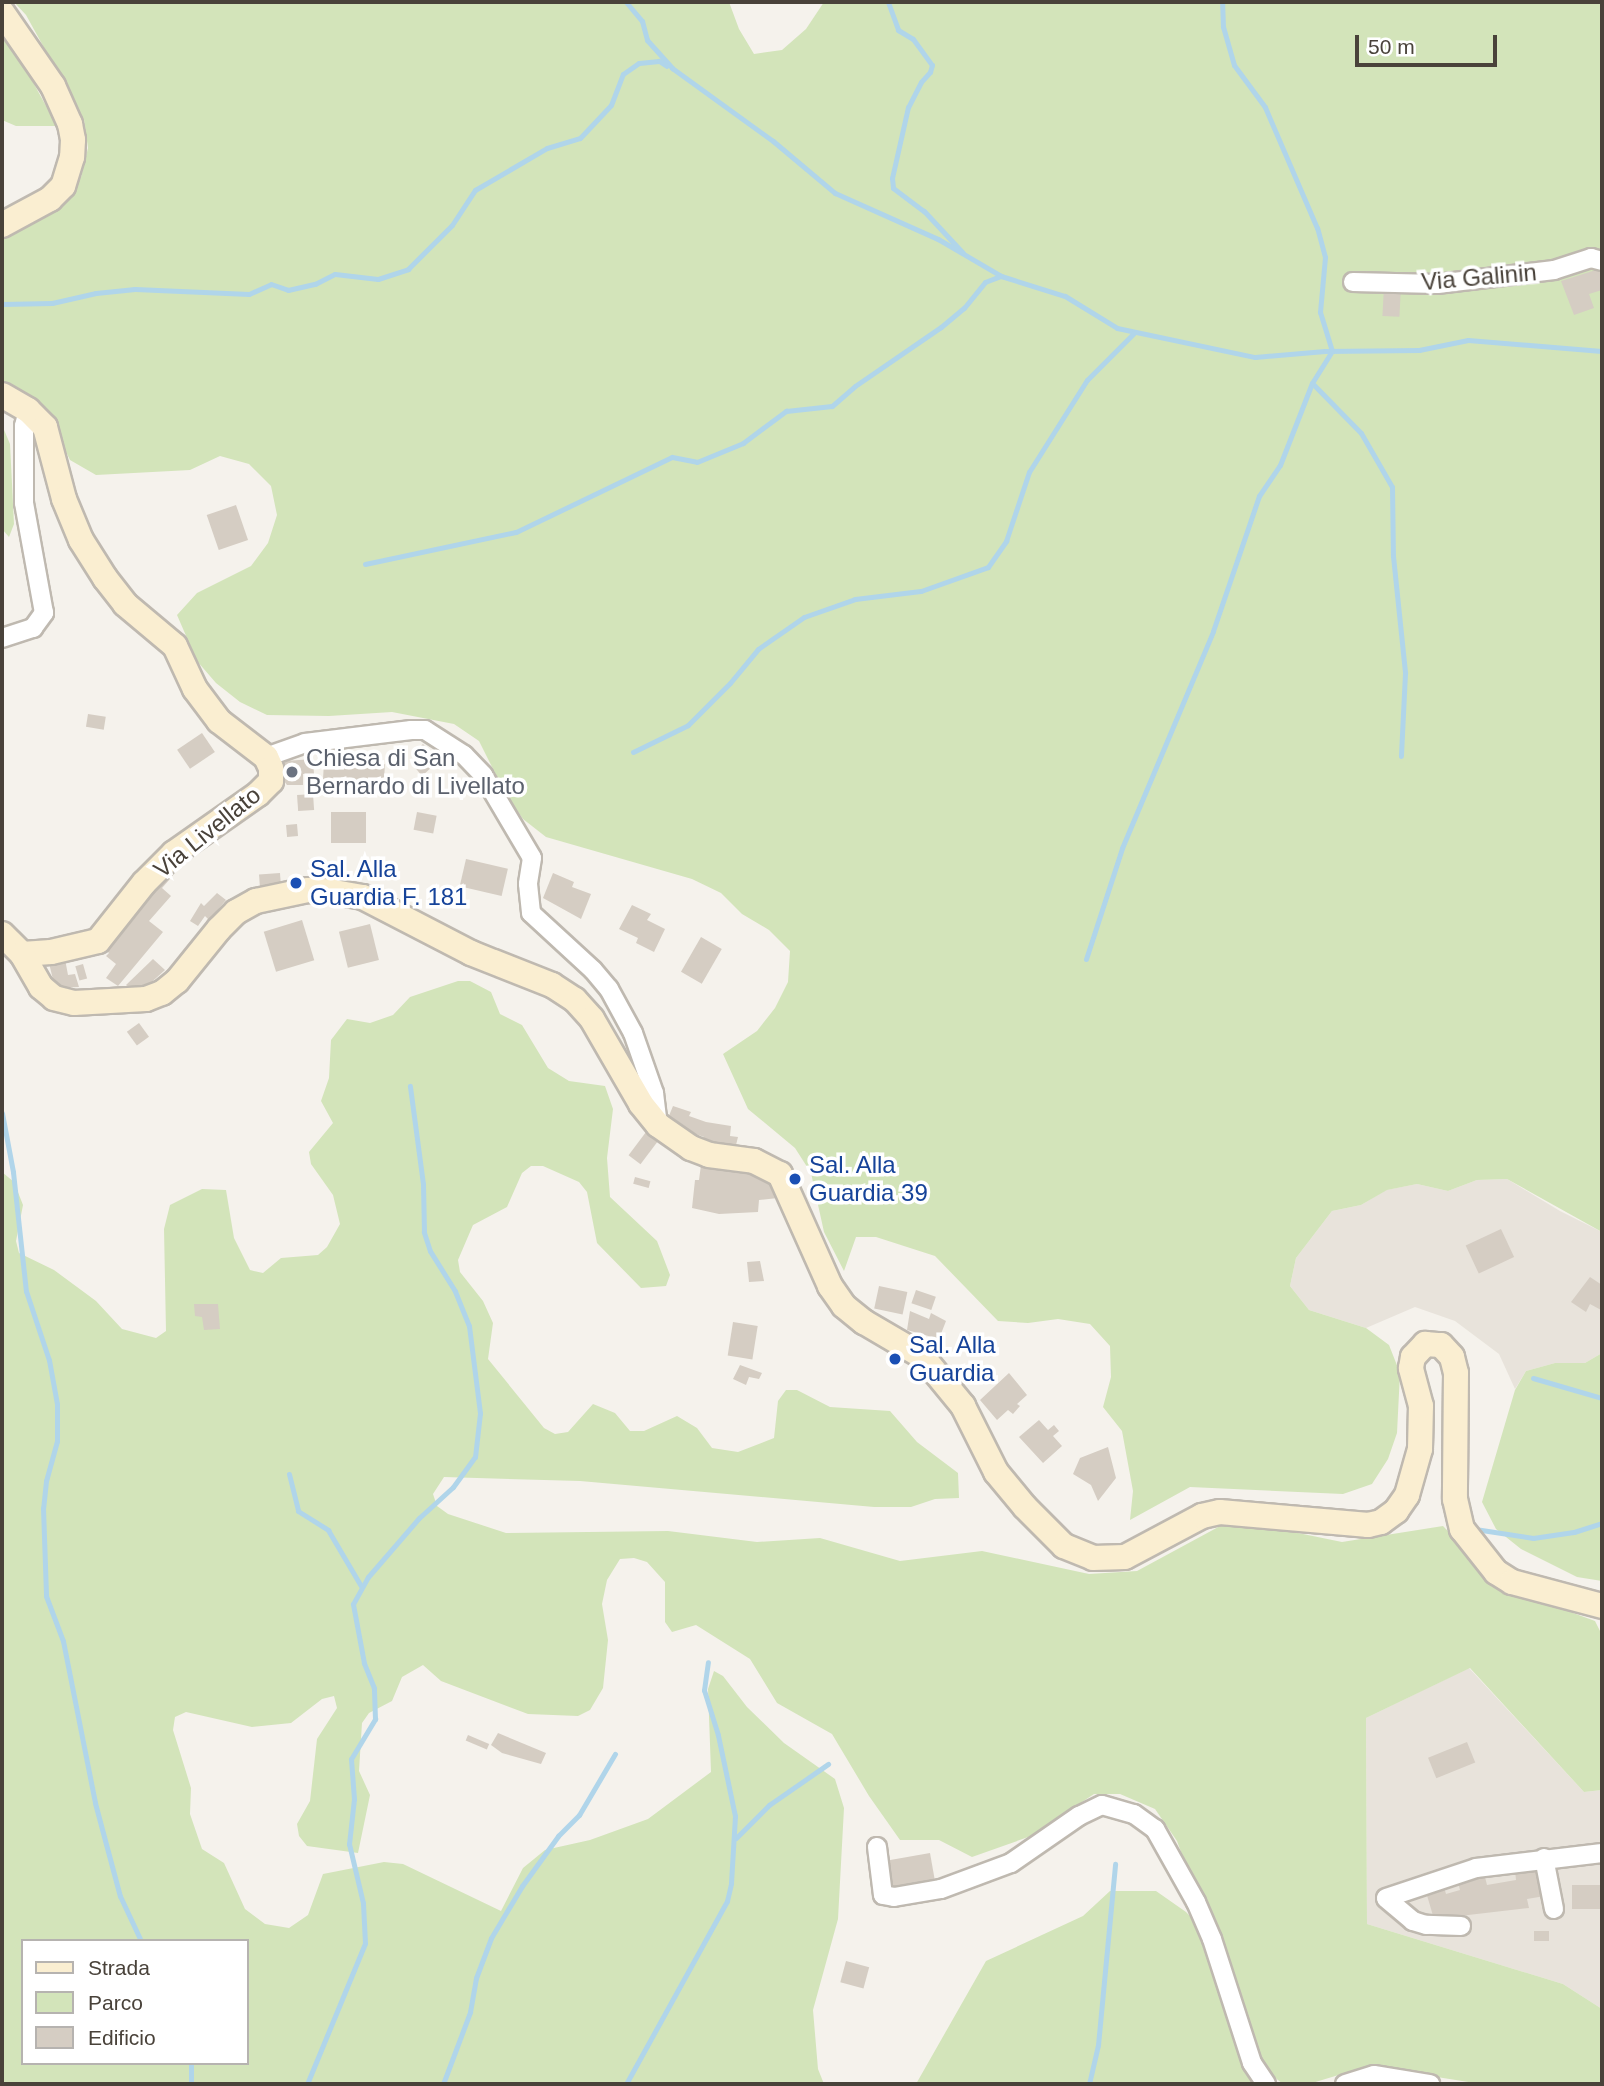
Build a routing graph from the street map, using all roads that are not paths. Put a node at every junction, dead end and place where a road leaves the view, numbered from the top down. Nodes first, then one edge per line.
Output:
1 (2, 12) edge
2 (2, 225) edge
3 (1602, 261) edge
4 (1353, 282) dead end
5 (2, 395) edge
6 (27, 410) junction
7 (2, 638) edge
8 (266, 757) junction
9 (2, 934) edge
10 (22, 954) junction
11 (658, 1125) junction
12 (1602, 1606) edge
13 (877, 1847) dead end
14 (1602, 1853) edge
15 (1544, 1858) junction
16 (1554, 1909) dead end
17 (1461, 1926) dead end
18 (1266, 2084) edge
19 (1345, 2084) edge
20 (1430, 2084) edge

1 - 2 main road
3 - 4 street, Via Galinin
5 - 6 main road, Via Livellato
6 - 7 street
6 - 8 main road, Via Livellato
8 - 10 main road, Via Livellato
8 - 11 street
9 - 10 main road
10 - 11 main road
11 - 12 main road
13 - 18 street
14 - 15 street
15 - 16 street
15 - 17 street
19 - 20 street

